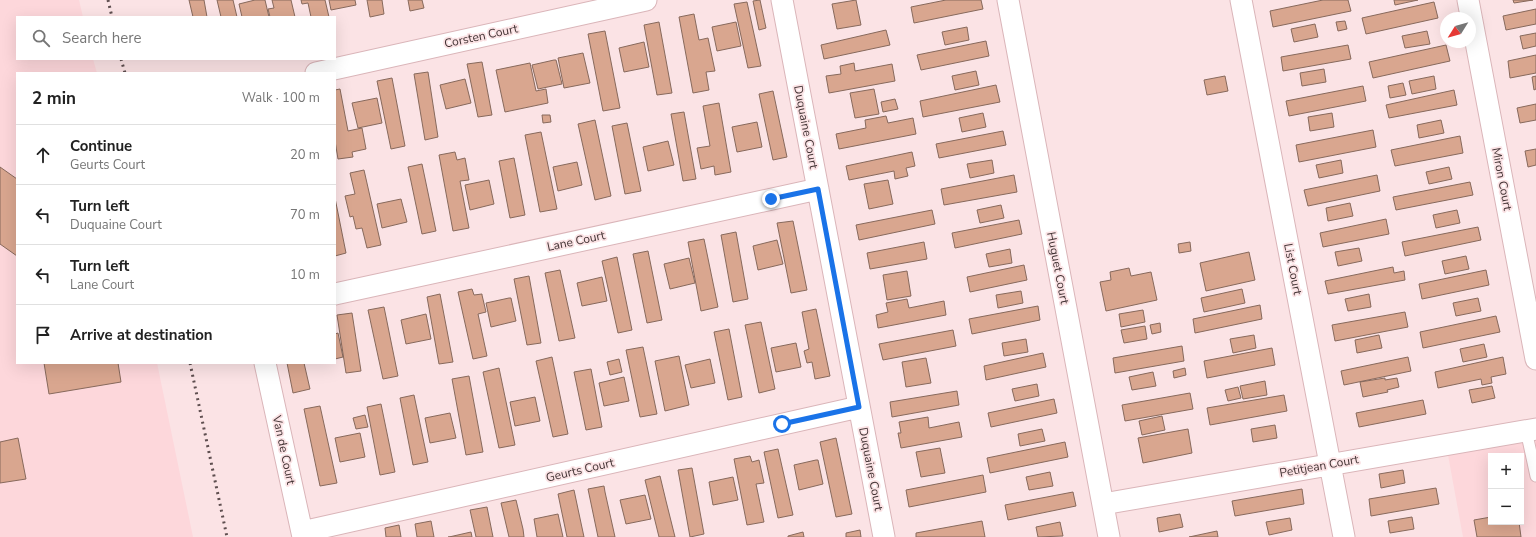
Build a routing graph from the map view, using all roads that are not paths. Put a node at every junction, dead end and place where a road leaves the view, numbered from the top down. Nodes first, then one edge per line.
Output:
1 (646, 0) edge
2 (782, 0) edge
3 (1008, 0) edge
4 (1241, 0) edge
5 (1468, 0) edge
6 (321, 72) edge
7 (818, 189) junction
8 (336, 294) edge
9 (1536, 359) edge
10 (265, 364) edge
11 (859, 407) junction
12 (1531, 429) edge
13 (1330, 464) junction
14 (1536, 476) edge
15 (1103, 504) junction
16 (302, 535) edge
17 (884, 537) edge
18 (1109, 537) edge
19 (1344, 537) edge

1 - 6 street, Corsten Court
2 - 7 street, Duquaine Court
3 - 15 street, Huguet Court
4 - 13 street, List Court
5 - 9 street, Miron Court
7 - 8 street, Lane Court
7 - 11 street, Duquaine Court
10 - 16 street, Van de Court
11 - 16 street, Geurts Court
11 - 17 street, Duquaine Court
12 - 13 street, Petitjean Court
12 - 14 lane
13 - 15 street, Petitjean Court
13 - 19 street, List Court
15 - 18 street, Huguet Court

